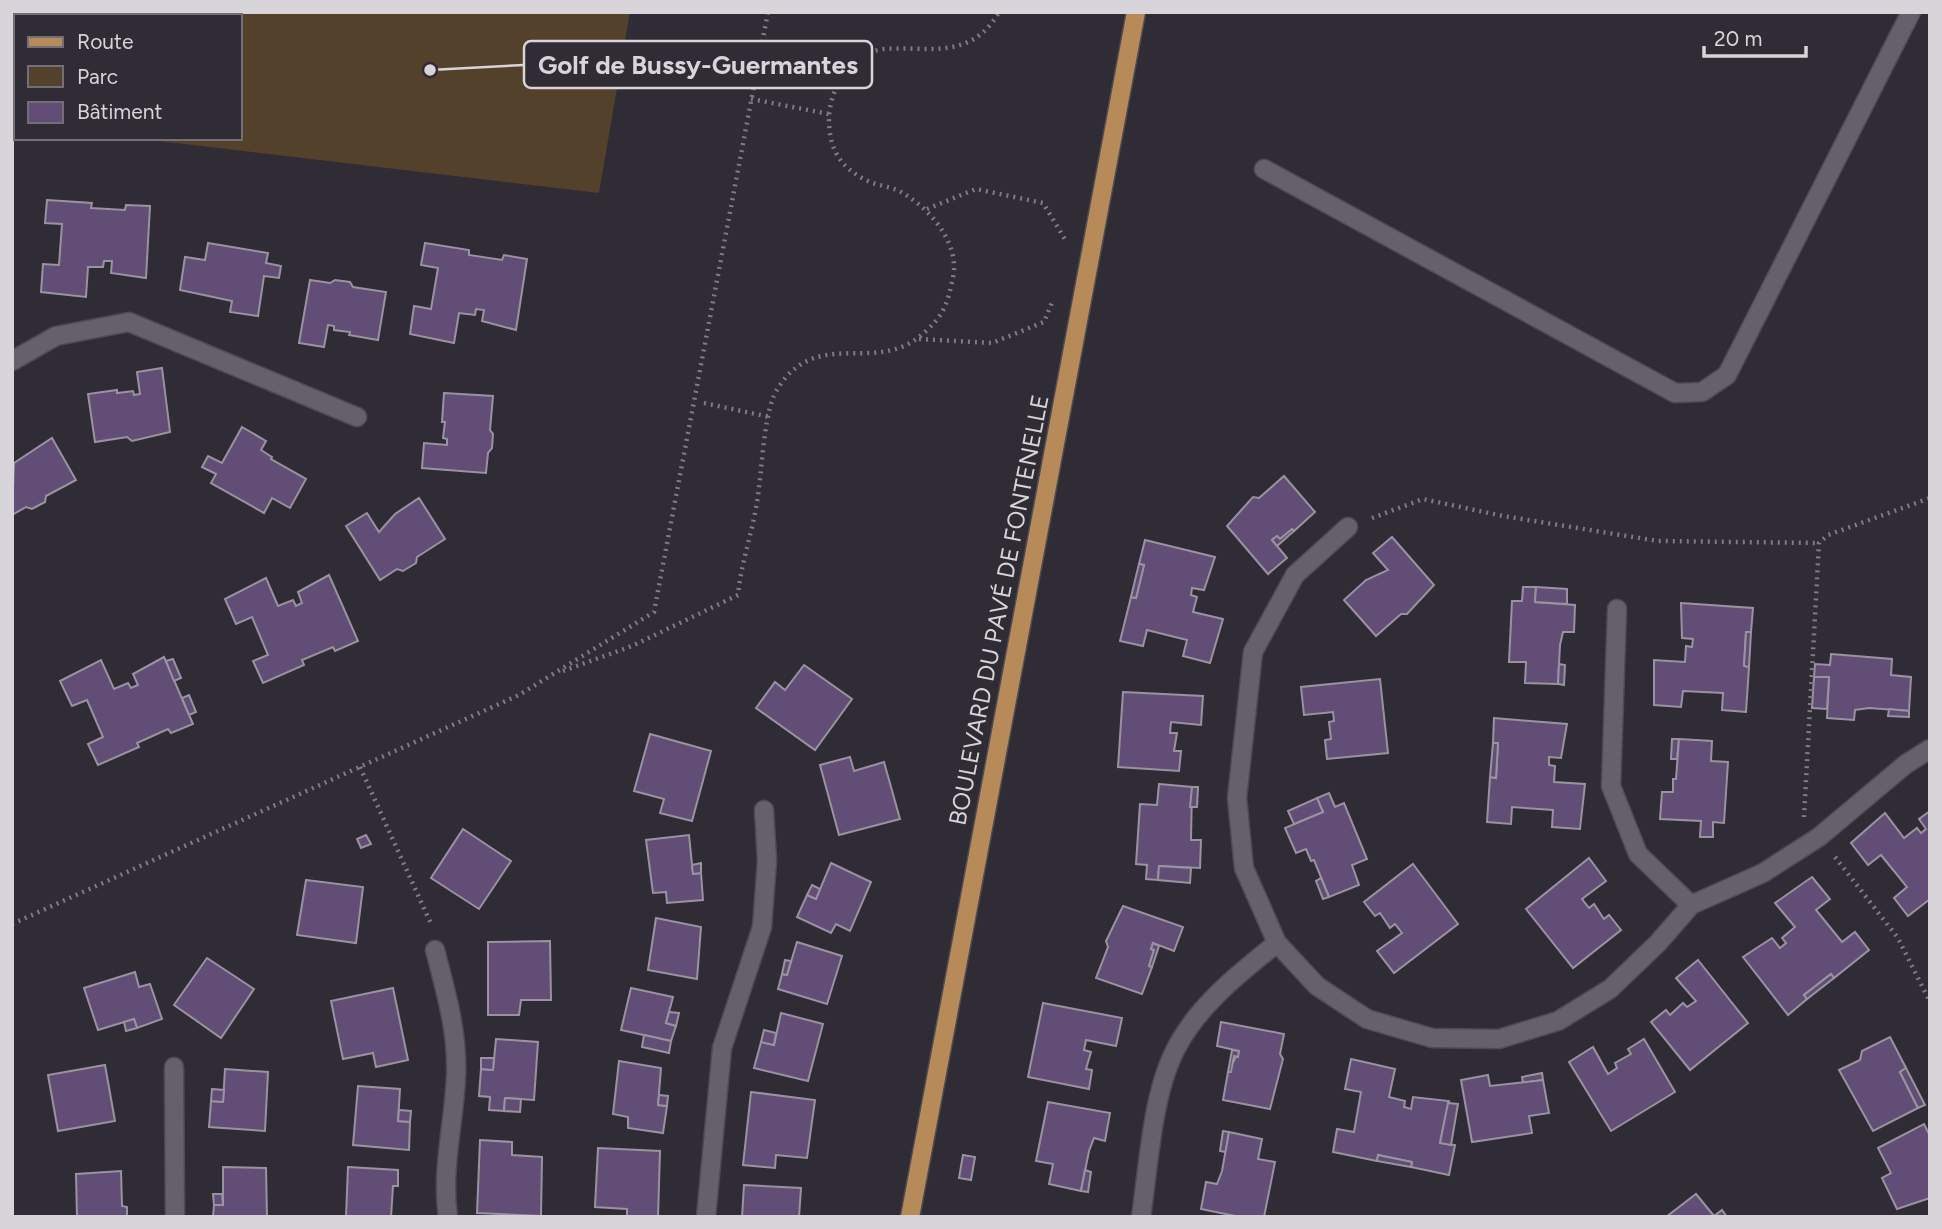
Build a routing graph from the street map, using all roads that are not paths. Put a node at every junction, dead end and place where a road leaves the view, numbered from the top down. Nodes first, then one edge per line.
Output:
1 (1136, 12) edge
2 (1911, 12) edge
3 (1264, 169) dead end
4 (12, 361) edge
5 (357, 418) dead end
6 (1348, 527) road end
7 (1617, 609) dead end
8 (1930, 749) edge
9 (764, 810) dead end
10 (1691, 905) junction
11 (1277, 943) junction
12 (435, 950) road end
13 (174, 1067) dead end
14 (175, 1217) edge
15 (448, 1217) edge
16 (706, 1217) edge
17 (910, 1217) edge
18 (1141, 1217) edge

1 - 17 main road, BOULEVARD DU PAVÉ DE FONTENELLE
2 - 3 street
4 - 5 street
6 - 11 street
7 - 10 street
8 - 10 street
9 - 16 street
10 - 11 street
11 - 18 street
12 - 15 street
13 - 14 street

